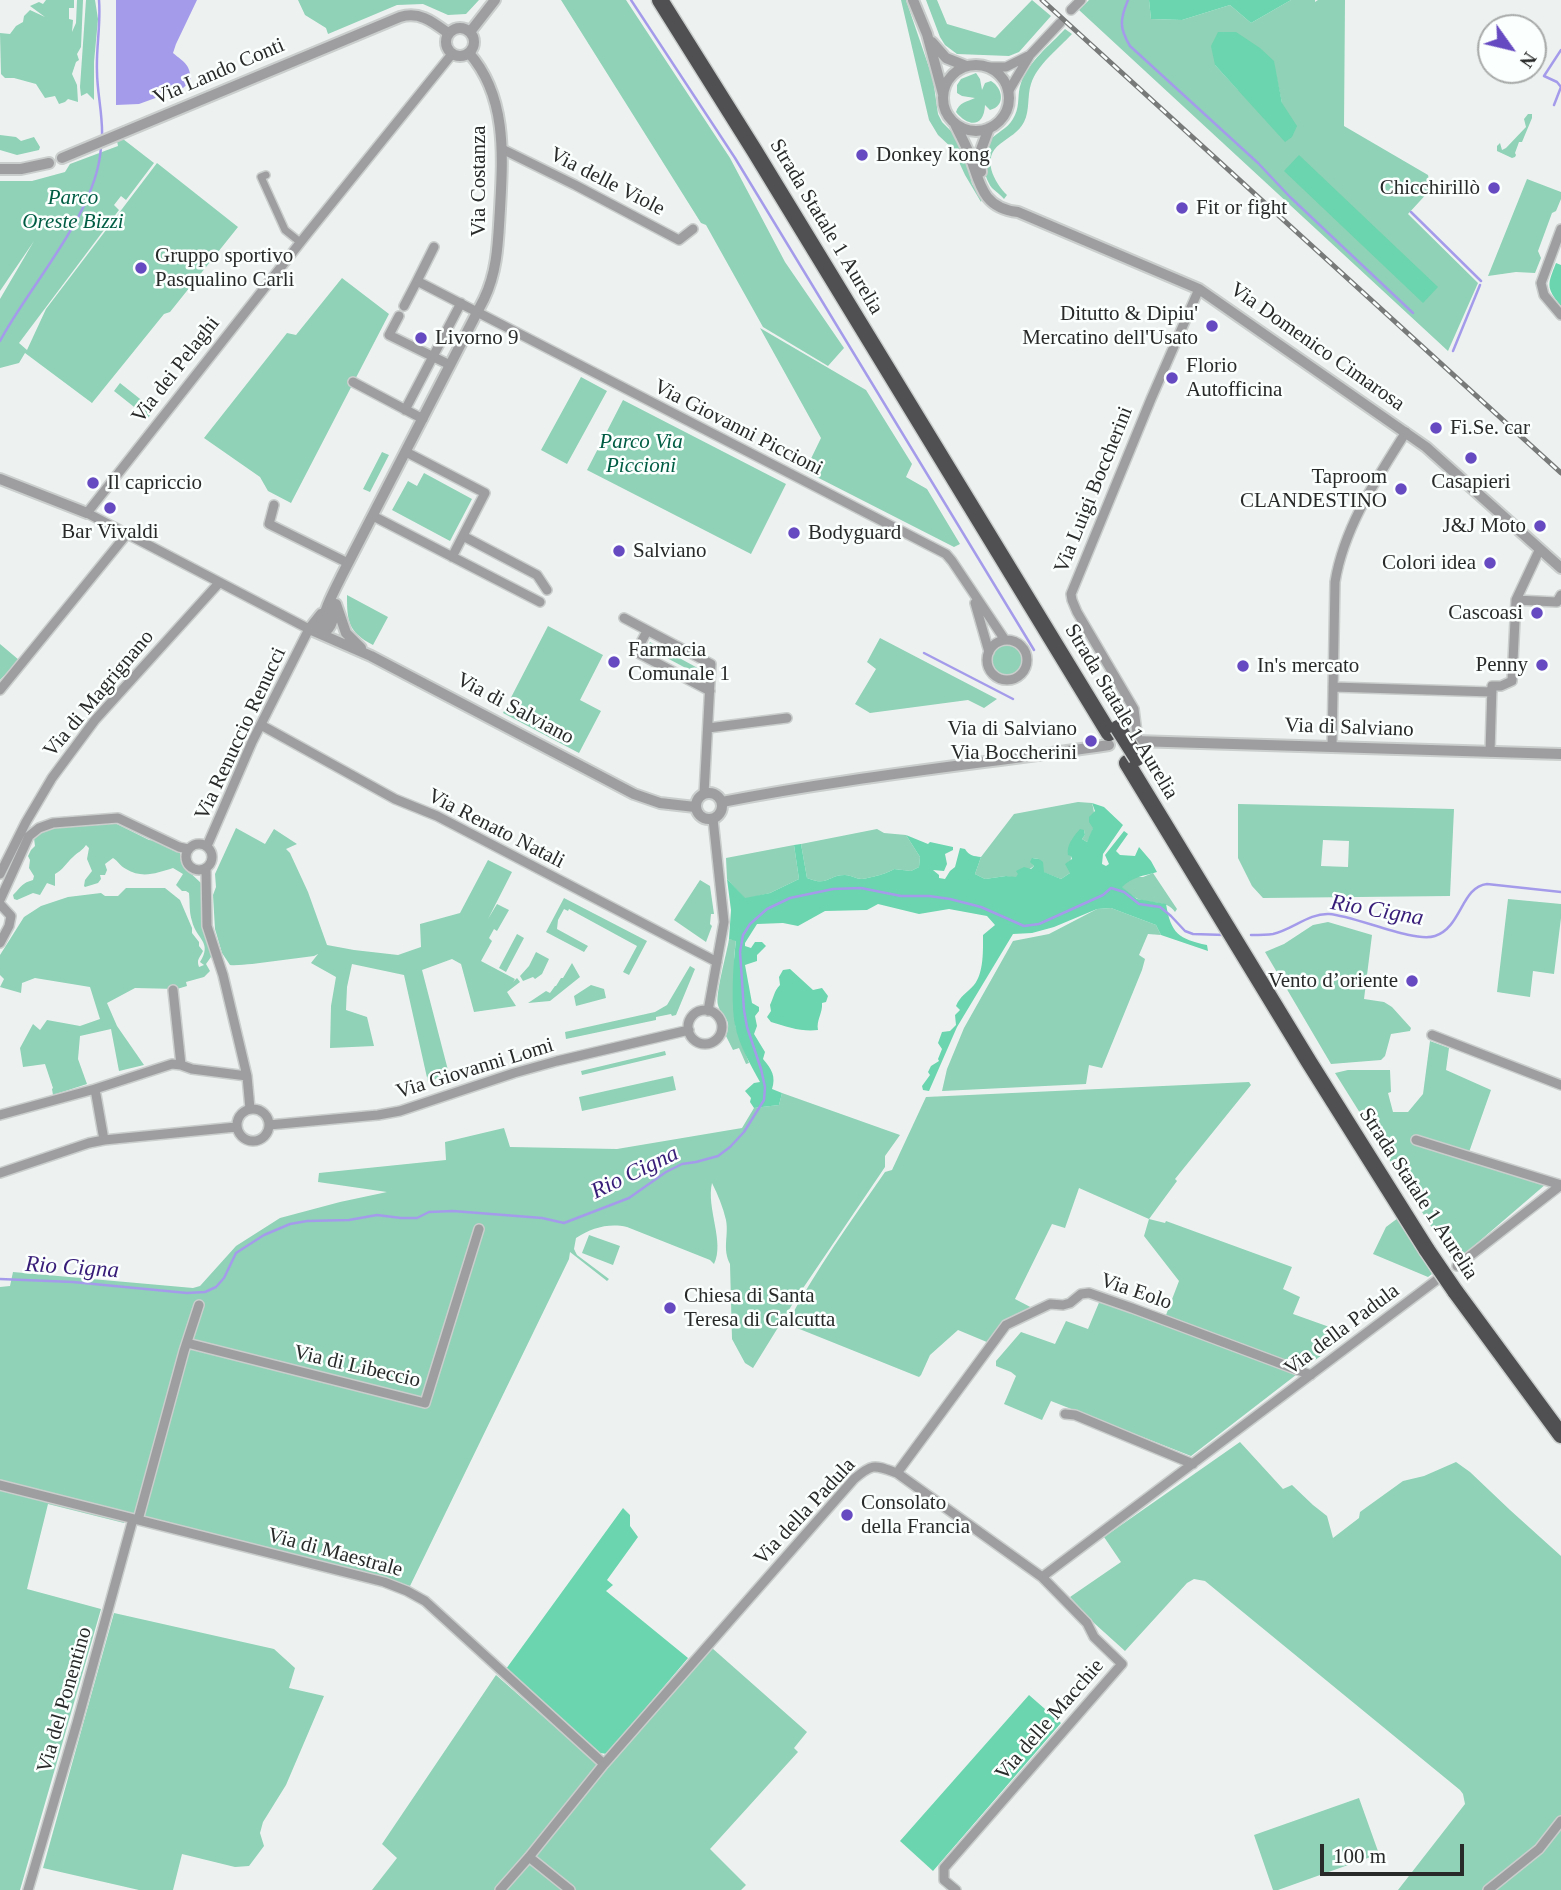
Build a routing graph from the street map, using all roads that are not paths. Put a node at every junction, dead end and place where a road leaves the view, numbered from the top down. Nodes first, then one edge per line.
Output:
1 (495, 0) edge
2 (660, 0) edge
3 (671, 0) edge
4 (914, 0) edge
5 (1081, 0) edge
6 (1071, 10) dead end
7 (1060, 23) dead end
8 (470, 32) junction
9 (448, 33) junction
10 (927, 34) junction
11 (469, 53) junction
12 (452, 54) junction
13 (1030, 55) junction
14 (966, 66) junction
15 (988, 67) junction
16 (1008, 92) junction
17 (943, 94) junction
18 (955, 124) junction
19 (989, 128) junction
20 (502, 149) junction
21 (62, 158) joint
22 (49, 163) joint
23 (0, 169) edge
24 (267, 181) dead end
25 (1018, 212) junction
26 (692, 229) dead end
27 (1561, 229) edge
28 (300, 242) junction
29 (434, 247) dead end
30 (417, 281) junction
31 (1199, 289) junction
32 (461, 303) junction
33 (404, 306) dead end
34 (478, 312) junction
35 (1561, 315) edge
36 (399, 316) dead end
37 (433, 356) junction
38 (450, 365) junction
39 (353, 382) dead end
40 (405, 410) junction
41 (423, 419) junction
42 (1406, 432) junction
43 (406, 452) junction
44 (0, 479) edge
45 (274, 505) dead end
46 (87, 513) junction
47 (373, 516) junction
48 (128, 534) junction
49 (463, 536) junction
50 (1538, 553) dead end
51 (452, 557) junction
52 (348, 563) junction
53 (1561, 568) edge
54 (219, 583) junction
55 (969, 588) junction
56 (547, 590) dead end
57 (1561, 595) edge
58 (1516, 600) junction
59 (540, 602) dead end
60 (333, 604) junction
61 (624, 618) dead end
62 (647, 631) junction
63 (311, 633) junction
64 (1005, 640) junction
65 (989, 652) junction
66 (371, 656) junction
67 (1333, 687) junction
68 (0, 690) edge
69 (710, 691) junction
70 (1492, 692) junction
71 (787, 718) dead end
72 (261, 724) junction
73 (708, 728) junction
74 (1112, 736) junction
75 (1136, 741) joint
76 (1332, 747) junction
77 (1490, 752) junction
78 (1561, 754) edge
79 (704, 794) junction
80 (722, 802) junction
81 (695, 807) junction
82 (713, 819) junction
83 (207, 846) junction
84 (188, 849) junction
85 (206, 869) junction
86 (0, 874) edge
87 (0, 902) edge
88 (0, 943) edge
89 (717, 962) junction
90 (173, 990) dead end
91 (708, 1010) junction
92 (689, 1030) junction
93 (1432, 1035) dead end
94 (181, 1065) junction
95 (247, 1076) junction
96 (1561, 1085) edge
97 (95, 1089) junction
98 (250, 1109) junction
99 (0, 1115) edge
100 (269, 1125) junction
101 (236, 1127) junction
102 (104, 1140) junction
103 (1416, 1140) dead end
104 (0, 1173) edge
105 (1561, 1185) edge
106 (480, 1229) dead end
107 (1457, 1266) dead end
108 (1438, 1279) dead end
109 (1459, 1288) junction
110 (199, 1305) dead end
111 (187, 1343) junction
112 (1311, 1375) junction
113 (1065, 1414) dead end
114 (1559, 1416) edge
115 (1561, 1435) edge
116 (1193, 1464) junction
117 (897, 1473) junction
118 (0, 1485) edge
119 (135, 1519) junction
120 (1042, 1577) junction
121 (604, 1764) junction
122 (1561, 1821) edge
123 (529, 1857) junction
124 (28, 1890) edge
125 (500, 1890) edge
126 (570, 1890) edge
127 (956, 1890) edge
128 (1488, 1890) edge

1 - 8 street
2 - 74 highway, Strada Statale 1 Aurelia
3 - 74 highway, Strada Statale 1 Aurelia
4 - 10 street
5 - 6 street
7 - 13 street
8 - 9 street
8 - 11 street
9 - 12 street
9 - 21 street, Via Lando Conti
10 - 14 street
10 - 17 street
11 - 12 street
11 - 20 street, Via Costanza
12 - 28 street, Via dei Pelaghi
13 - 15 street
13 - 16 street
14 - 15 street
14 - 17 street
15 - 16 street
16 - 19 street
17 - 18 street
18 - 19 street
18 - 25 street, Via Domenico Cimarosa
19 - 25 street, Via Domenico Cimarosa
20 - 26 street, Via delle Viole
20 - 34 street, Via Costanza
21 - 22 street, Via Lando Conti
22 - 23 street, Via Lando Conti
24 - 28 street
25 - 31 street, Via Domenico Cimarosa
27 - 35 street
28 - 46 street, Via dei Pelaghi
29 - 30 street
30 - 32 street
30 - 33 street
31 - 42 street, Via Domenico Cimarosa
31 - 75 street, Via Luigi Boccherini
32 - 34 street
32 - 37 street
34 - 38 street, Via Costanza
34 - 55 street, Via Giovanni Piccioni
36 - 37 street
37 - 38 street
37 - 40 street
38 - 41 street, Via Costanza
39 - 40 street
40 - 41 street
41 - 43 street, Via Costanza
42 - 53 street, Via Domenico Cimarosa
42 - 67 street
43 - 47 street, Via Costanza
43 - 49 street
44 - 46 street, Via di Salviano
45 - 52 street
46 - 48 street, Via di Salviano
47 - 51 street
47 - 52 street, Via Costanza
48 - 54 street, Via di Salviano
48 - 68 street
49 - 51 street
49 - 56 street
50 - 58 street
51 - 59 street
52 - 60 street, Via Costanza
54 - 63 street, Via di Salviano
54 - 86 street, Via di Magrignano
55 - 64 street, Via Giovanni Piccioni
55 - 65 street, Via Giovanni Piccioni
57 - 58 street
58 - 70 street
60 - 63 street, Via Costanza
60 - 66 street
61 - 62 street
62 - 69 street
62 - 69 street
63 - 66 street, Via di Salviano
63 - 72 street, Via Renuccio Renucci
64 - 65 street
64 - 65 street
66 - 81 street, Via di Salviano
67 - 70 street
67 - 76 street
69 - 73 street
70 - 77 street
71 - 73 street
72 - 83 street, Via Renuccio Renucci
72 - 89 street, Via Renato Natali
73 - 79 street
74 - 80 street
74 - 109 highway, Strada Statale 1 Aurelia, bridge
75 - 76 street, Via di Salviano
76 - 77 street, Via di Salviano
77 - 78 street, Via di Salviano
79 - 80 street
79 - 81 street
80 - 82 street
81 - 82 street
82 - 89 street
83 - 84 street
83 - 85 street
84 - 85 street
84 - 87 street
85 - 95 street
87 - 88 street
89 - 91 street
90 - 94 street
91 - 92 street
91 - 92 street
92 - 100 street, Via Giovanni Lomi
93 - 96 street
94 - 95 street
94 - 97 street
95 - 98 street
97 - 99 street
97 - 102 street
98 - 100 street
98 - 101 street
100 - 101 street
101 - 102 street
102 - 104 street
103 - 105 street
105 - 107 street
106 - 111 street, Via di Libeccio
108 - 112 street, Via della Padula
109 - 114 highway, Strada Statale 1 Aurelia
109 - 115 highway, Strada Statale 1 Aurelia
110 - 111 street
111 - 119 street
112 - 116 street, Via della Padula
112 - 117 street, Via Eolo
113 - 116 street
116 - 120 street, Via della Padula
117 - 120 street
117 - 121 street, Via della Padula
118 - 119 street, Via di Maestrale
119 - 121 street, Via di Maestrale
119 - 124 street, Via del Ponentino
120 - 127 street, Via delle Macchie
121 - 123 street, Via della Padula
122 - 128 street
123 - 125 street, Via della Padula
123 - 126 street

